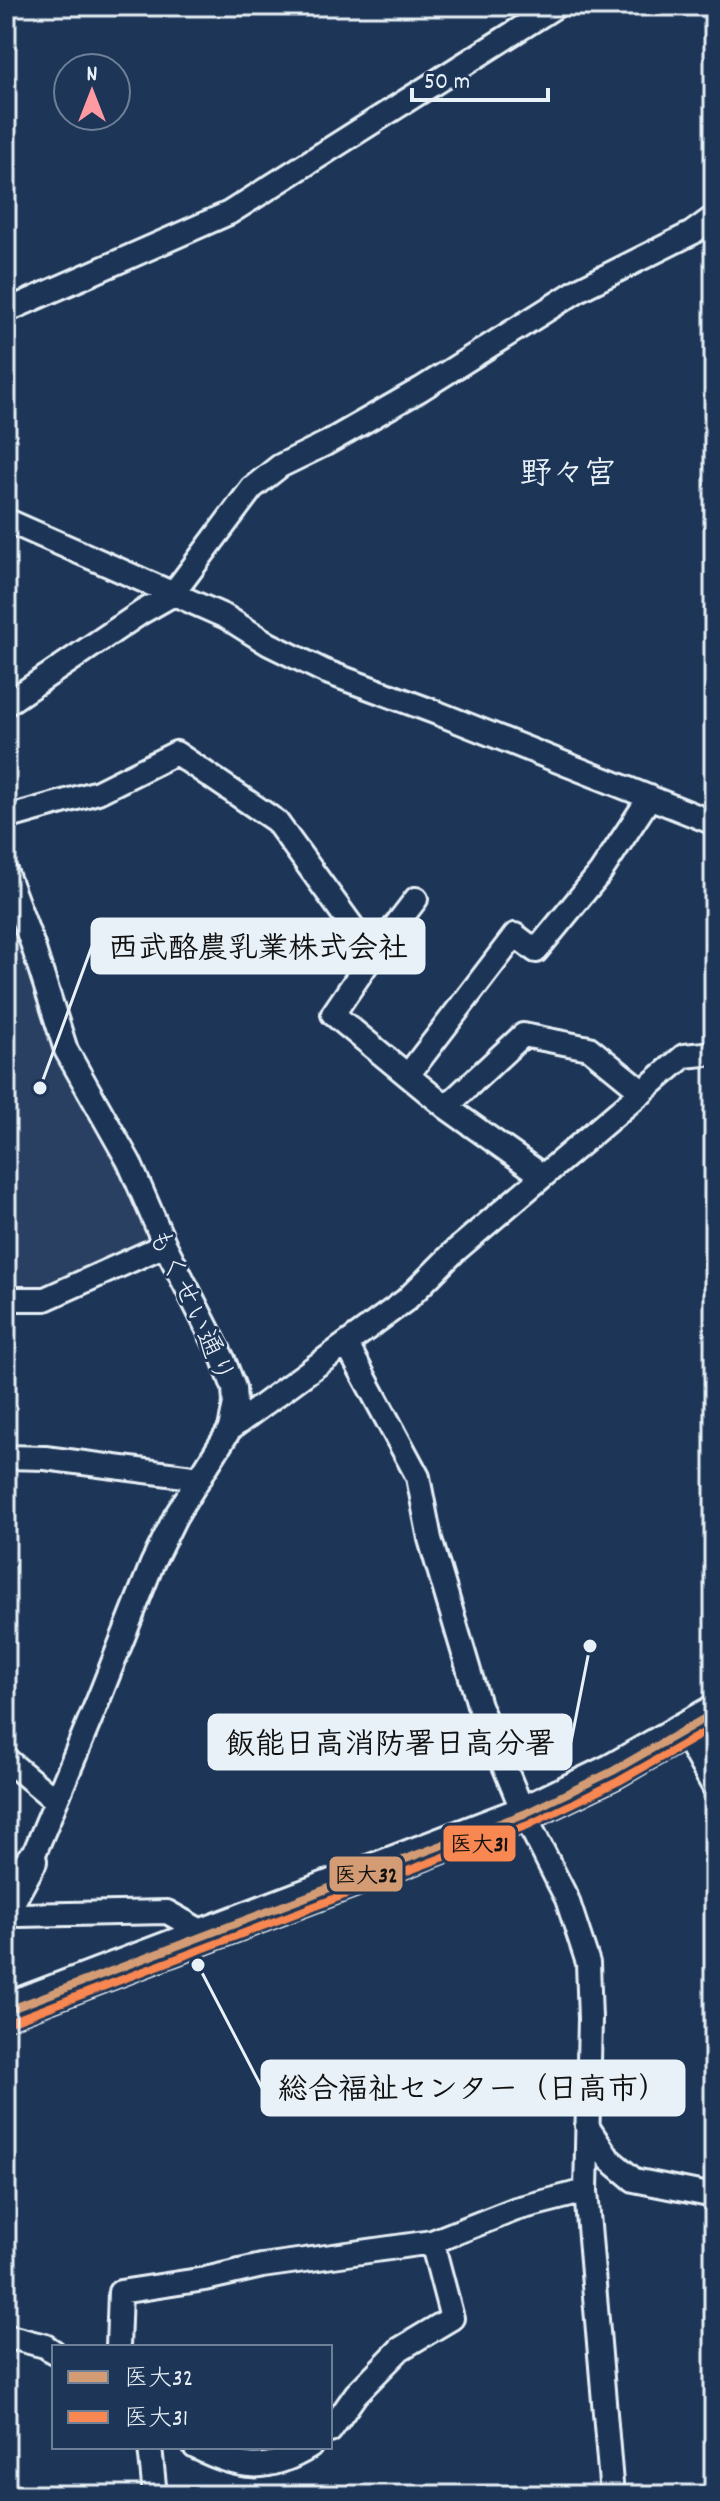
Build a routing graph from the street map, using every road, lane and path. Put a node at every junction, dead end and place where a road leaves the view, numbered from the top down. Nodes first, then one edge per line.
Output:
1 (556, 6) edge
2 (524, 14) edge
3 (714, 217) edge
4 (6, 311) edge
5 (6, 520) edge
6 (172, 595) junction
7 (6, 704) edge
8 (650, 797) junction
9 (6, 818) edge
10 (714, 823) edge
11 (7, 878) edge
12 (416, 899) dead end
13 (373, 955) junction
14 (714, 1053) edge
15 (408, 1075) junction
16 (643, 1092) junction
17 (446, 1107) junction
18 (543, 1176) junction
19 (165, 1245) junction
20 (6, 1299) edge
21 (347, 1345) junction
22 (230, 1429) junction
23 (6, 1457) edge
24 (200, 1478) junction
25 (714, 1713) edge
26 (683, 1732) junction
27 (6, 1759) edge
28 (714, 1787) edge
29 (56, 1801) junction
30 (524, 1814) junction
31 (31, 1861) joint
32 (6, 1909) edge
33 (208, 1935) junction
34 (6, 2011) edge
35 (587, 2126) junction
36 (586, 2191) junction
37 (714, 2196) edge
38 (432, 2242) junction
39 (6, 2336) edge
40 (118, 2345) edge
41 (52, 2351) edge
42 (332, 2428) edge
43 (150, 2449) edge
44 (199, 2449) edge
45 (306, 2449) edge
46 (155, 2495) edge
47 (612, 2495) edge

1 - 2 street
2 - 4 street
3 - 6 street
5 - 6 street
6 - 7 street
6 - 8 street
8 - 10 street
8 - 15 street
9 - 13 street
11 - 19 street, もくせい通り
12 - 13 street
13 - 15 street
14 - 16 street
15 - 17 street
16 - 17 street
16 - 18 street
17 - 18 street
18 - 21 street
19 - 20 street
19 - 22 street, もくせい通り
21 - 22 street
21 - 30 street
22 - 24 street, もくせい通り
23 - 24 street
24 - 29 street, もくせい通り
25 - 26 main road
26 - 28 street
26 - 30 main road
27 - 29 street
29 - 31 street, もくせい通り
30 - 33 main road
30 - 35 street
31 - 32 street, もくせい通り
32 - 33 street
33 - 34 main road
35 - 36 street
35 - 37 street
36 - 38 street
36 - 47 street
38 - 40 street
38 - 42 street
39 - 41 street
43 - 46 street
44 - 45 street

